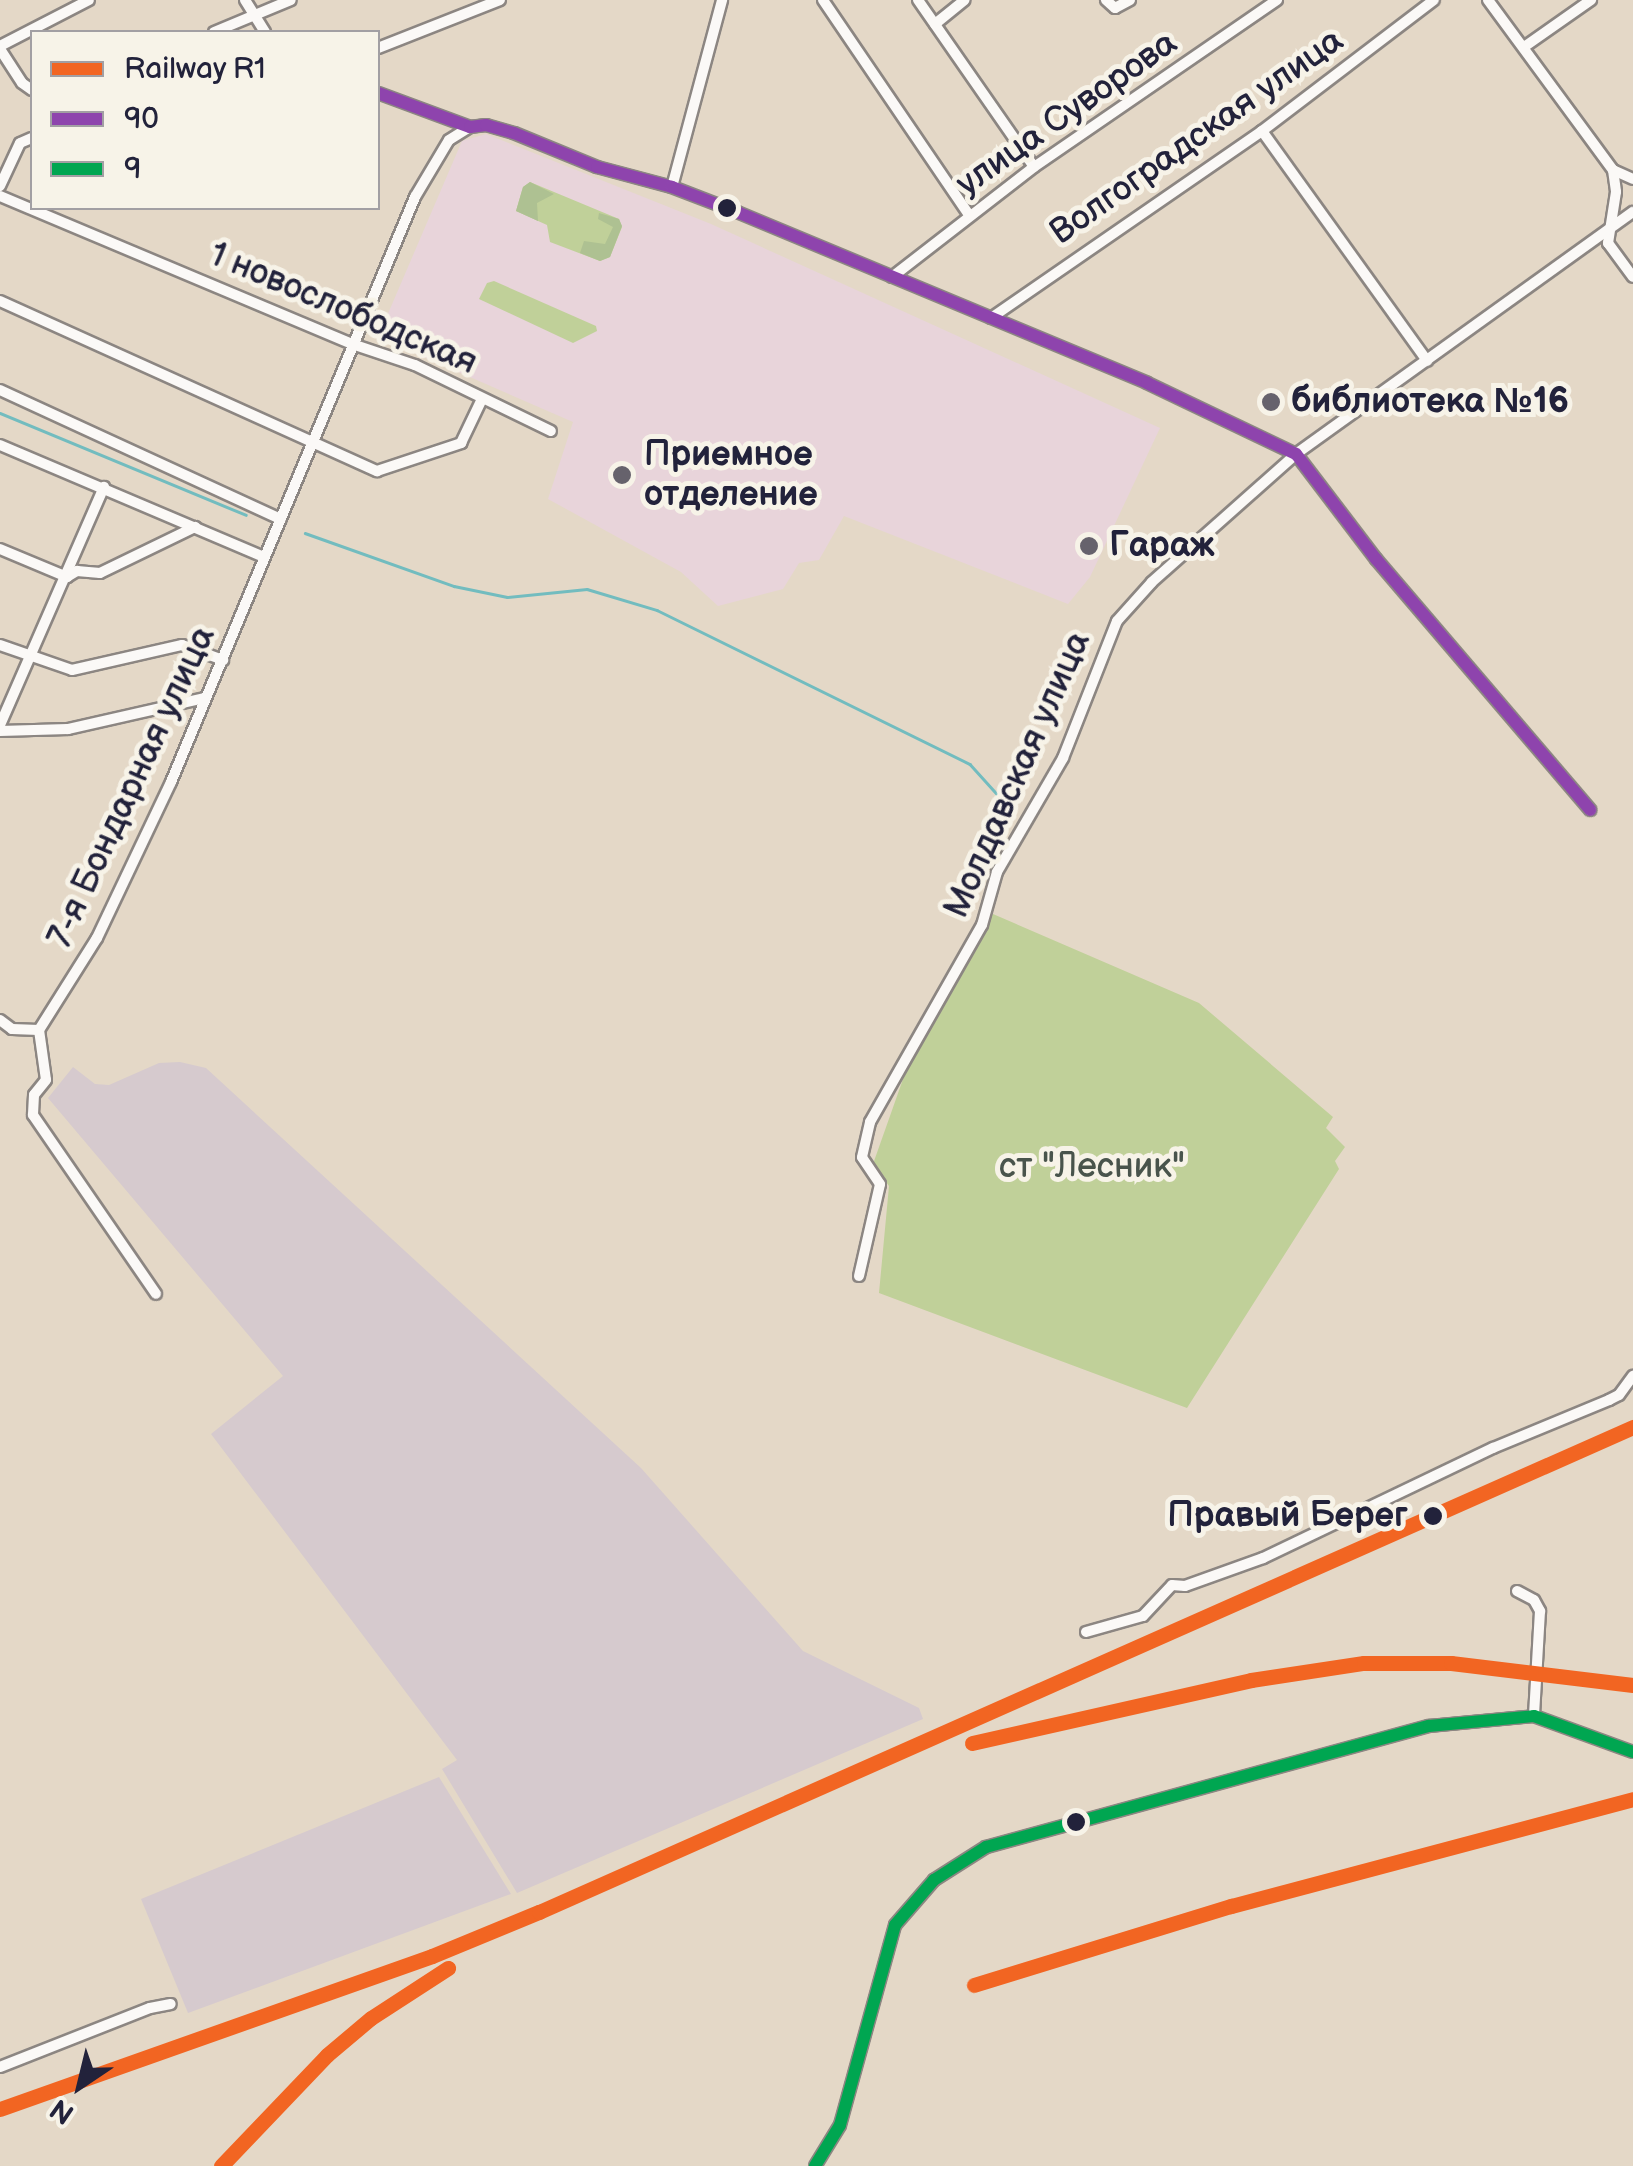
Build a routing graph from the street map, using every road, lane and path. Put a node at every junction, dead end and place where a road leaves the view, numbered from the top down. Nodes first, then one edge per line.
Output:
1 (89, 0) edge
2 (245, 0) edge
3 (291, 0) edge
4 (500, 0) edge
5 (722, 0) edge
6 (823, 0) edge
7 (918, 0) edge
8 (965, 0) edge
9 (1130, 0) edge
10 (1276, 0) edge
11 (1434, 0) edge
12 (1488, 0) edge
13 (1591, 0) edge
14 (1111, 4) edge
15 (252, 14) junction
16 (935, 24) junction
17 (33, 30) edge
18 (218, 30) edge
19 (264, 30) edge
20 (30, 32) edge
21 (380, 47) edge
22 (1524, 47) junction
23 (0, 48) edge
24 (30, 89) edge
25 (380, 94) edge
26 (470, 126) junction
27 (1262, 130) junction
28 (30, 138) edge
29 (1034, 167) junction
30 (1613, 170) junction
31 (1633, 180) edge
32 (0, 186) edge
33 (672, 187) junction
34 (0, 196) edge
35 (30, 209) edge
36 (34, 210) edge
37 (1633, 212) edge
38 (970, 216) junction
39 (1610, 229) junction
40 (892, 277) junction
41 (1633, 277) edge
42 (0, 301) edge
43 (992, 318) junction
44 (355, 344) junction
45 (1428, 360) junction
46 (0, 390) edge
47 (482, 399) junction
48 (551, 431) dead end
49 (314, 442) junction
50 (0, 445) edge
51 (1296, 454) junction
52 (104, 488) junction
53 (281, 520) junction
54 (195, 527) junction
55 (0, 549) edge
56 (264, 557) junction
57 (67, 577) junction
58 (0, 645) edge
59 (32, 659) junction
60 (223, 660) junction
61 (204, 698) junction
62 (0, 728) edge
63 (1590, 810) dead end
64 (0, 1020) edge
65 (39, 1030) junction
66 (859, 1276) dead end
67 (156, 1294) dead end
68 (1633, 1376) edge
69 (1517, 1590) dead end
70 (1086, 1632) dead end
71 (1534, 1716) junction
72 (1633, 1752) edge
73 (171, 2004) dead end
74 (0, 2066) edge
75 (815, 2166) edge

1 - 17 street
2 - 15 street
3 - 15 street
4 - 21 street
5 - 33 street
6 - 38 street
7 - 16 street
8 - 16 street
9 - 14 street
10 - 29 street, улица Суворова
11 - 27 street, Волгоградская улица
12 - 22 street
13 - 22 street
15 - 18 street
15 - 19 street
16 - 29 street
20 - 23 street
22 - 30 street
23 - 24 street
25 - 26 street
26 - 33 street
26 - 44 street, 7-я Бондарная улица
27 - 43 street, Волгоградская улица
27 - 45 street
28 - 32 street
29 - 38 street, улица Суворова
30 - 31 street
30 - 39 street
33 - 40 street
34 - 35 street, 1 новослободская
36 - 44 street, 1 новослободская
37 - 39 street, Молдавская улица
38 - 40 street, улица Суворова
39 - 41 street
39 - 45 street, Молдавская улица
40 - 43 street
42 - 49 street
43 - 51 street
44 - 47 street, 1 новослободская
44 - 49 street, 7-я Бондарная улица
45 - 51 street, Молдавская улица
46 - 53 street
47 - 48 street, 1 новослободская
47 - 49 street
49 - 53 street, 7-я Бондарная улица
50 - 52 street
51 - 63 street
51 - 66 street, Молдавская улица
52 - 54 street
52 - 57 street
53 - 56 street, 7-я Бондарная улица
54 - 56 street
54 - 57 street
55 - 57 street
56 - 60 street, 7-я Бондарная улица
57 - 59 street
58 - 59 street
59 - 60 street
59 - 62 street
60 - 61 street, 7-я Бондарная улица
61 - 62 street
61 - 65 street, 7-я Бондарная улица
64 - 65 street
65 - 67 street
68 - 70 street
69 - 71 street
71 - 72 street
71 - 75 street
73 - 74 street

